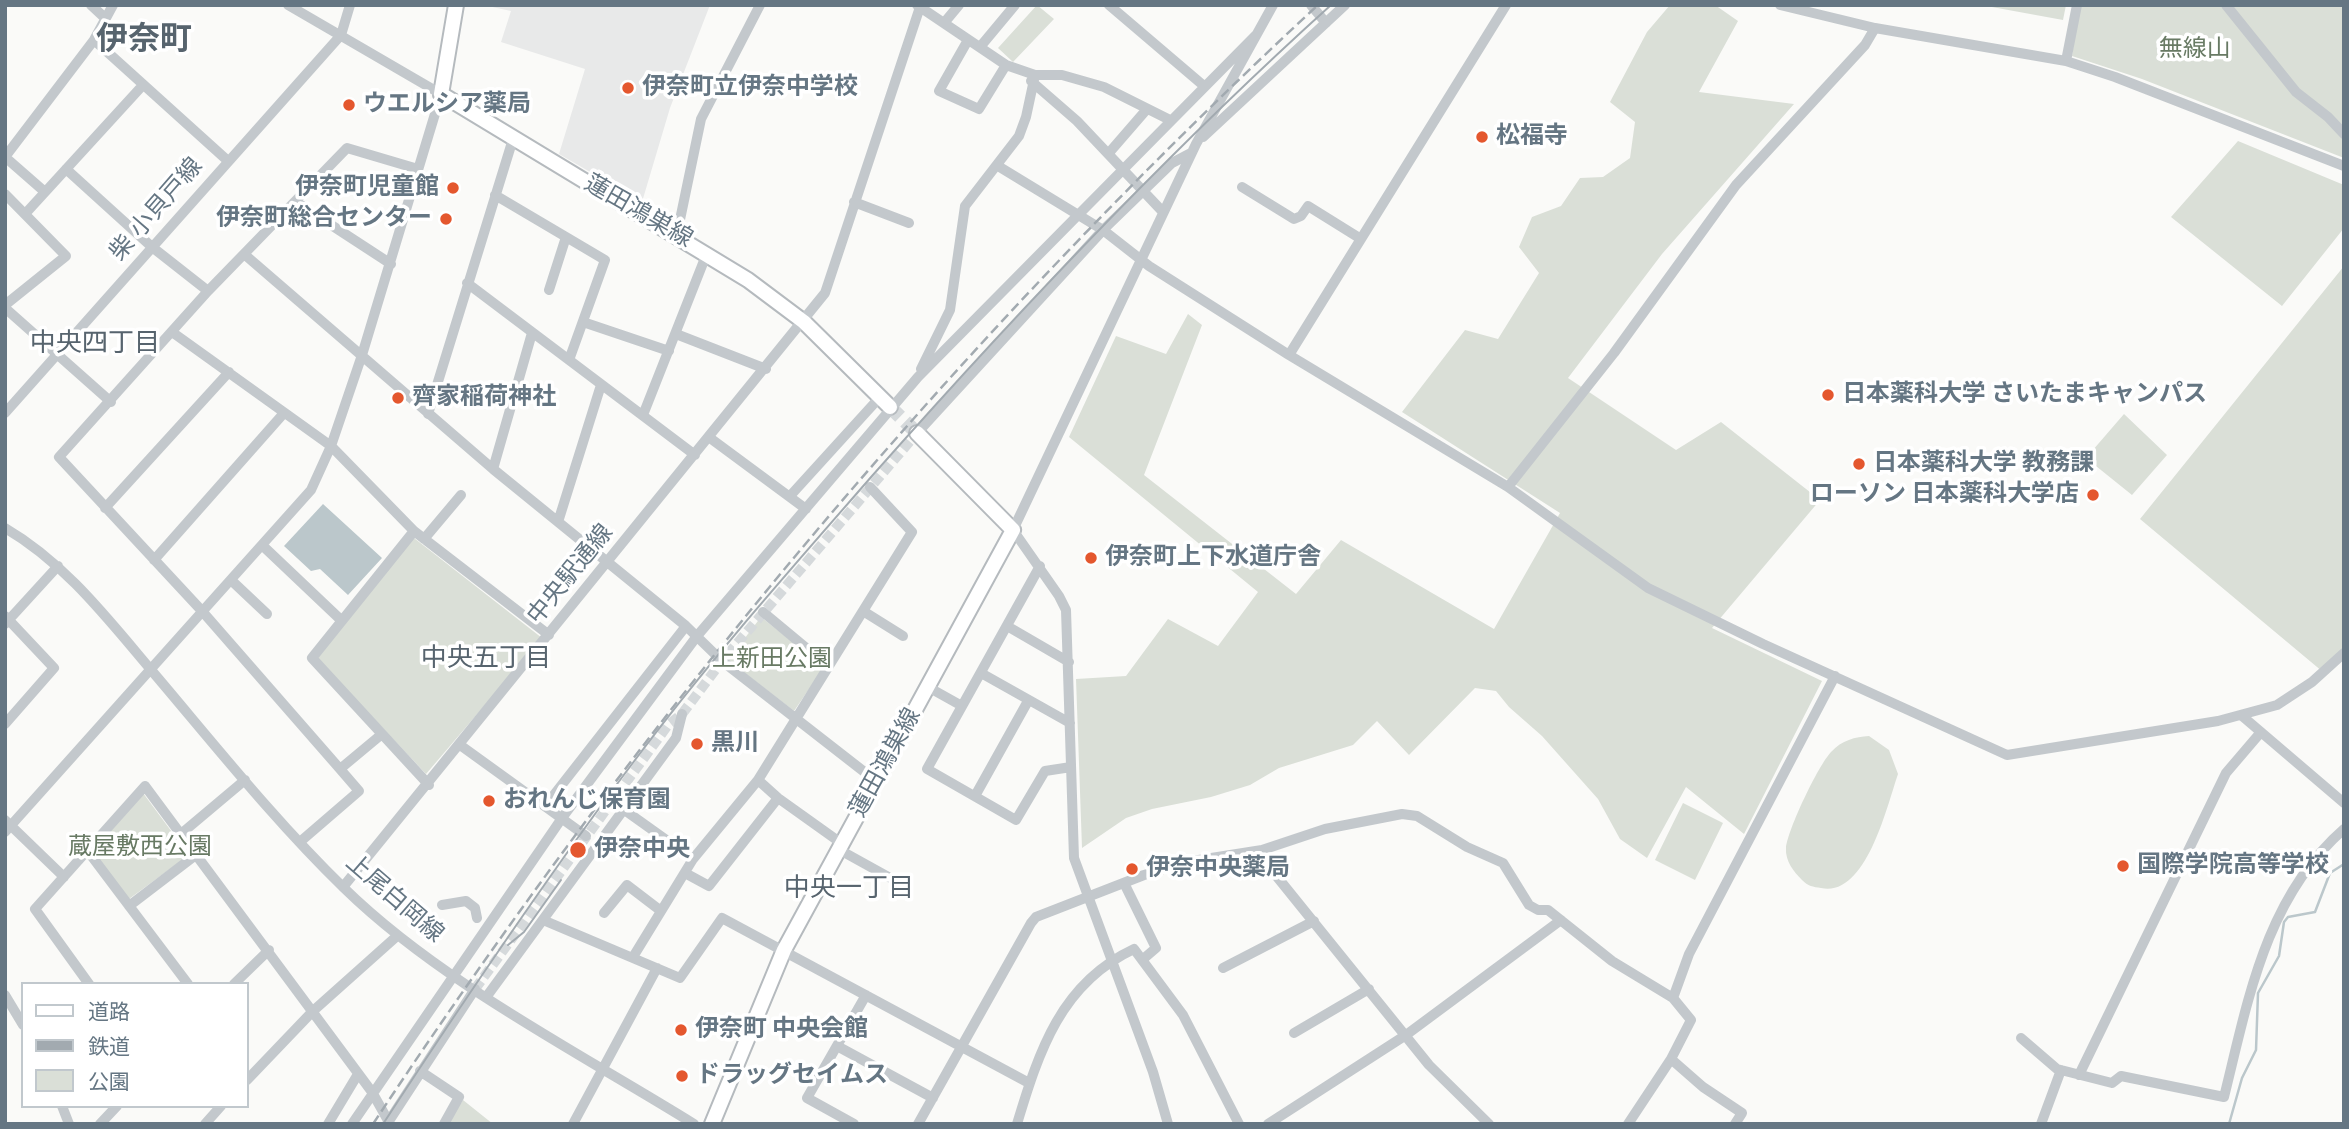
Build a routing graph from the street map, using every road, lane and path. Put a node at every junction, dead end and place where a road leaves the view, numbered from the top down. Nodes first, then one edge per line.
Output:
1 (91, 5) edge
2 (113, 5) edge
3 (288, 5) edge
4 (351, 5) edge
5 (456, 5) edge
6 (760, 5) edge
7 (959, 5) edge
8 (1015, 5) edge
9 (1110, 5) edge
10 (1273, 5) edge
11 (1311, 5) edge
12 (1345, 5) edge
13 (1506, 5) edge
14 (1780, 5) edge
15 (2077, 5) edge
16 (2226, 5) edge
17 (919, 6) edge
18 (105, 18) junction
19 (944, 23) junction
20 (1326, 23) junction
21 (1875, 28) junction
22 (1256, 35) junction
23 (341, 36) junction
24 (94, 40) junction
25 (968, 40) junction
26 (979, 47) junction
27 (2066, 61) junction
28 (1006, 65) junction
29 (1035, 80) junction
30 (143, 85) junction
31 (1204, 86) junction
32 (440, 94) junction
33 (1147, 108) junction
34 (1170, 120) junction
35 (2344, 134) edge
36 (513, 139) junction
37 (1194, 148) junction
38 (1108, 154) junction
39 (5, 157) edge
40 (228, 161) junction
41 (998, 166) junction
42 (2344, 166) edge
43 (66, 169) junction
44 (1122, 169) junction
45 (418, 170) junction
46 (1242, 187) dead end
47 (1143, 191) junction
48 (45, 192) junction
49 (5, 194) edge
50 (495, 195) junction
51 (296, 202) junction
52 (854, 202) junction
53 (1163, 212) junction
54 (25, 214) junction
55 (1077, 214) junction
56 (909, 223) dead end
57 (1103, 230) junction
58 (677, 234) junction
59 (566, 237) junction
60 (1361, 239) junction
61 (152, 247) junction
62 (708, 253) junction
63 (244, 254) junction
64 (1141, 257) junction
65 (391, 264) junction
66 (467, 283) junction
67 (549, 290) dead end
68 (208, 291) junction
69 (5, 306) edge
70 (583, 322) junction
71 (804, 322) junction
72 (172, 332) junction
73 (532, 332) junction
74 (676, 334) junction
75 (669, 351) junction
76 (362, 355) junction
77 (1289, 355) junction
78 (59, 356) junction
79 (569, 360) junction
80 (766, 369) junction
81 (229, 372) junction
82 (918, 376) junction
83 (601, 385) junction
84 (111, 402) junction
85 (885, 402) junction
86 (5, 413) edge
87 (284, 413) junction
88 (428, 414) junction
89 (643, 415) junction
90 (917, 433) joint
91 (710, 438) junction
92 (331, 446) junction
93 (695, 455) junction
94 (493, 469) junction
95 (870, 487) dead end
96 (1507, 487) junction
97 (461, 495) dead end
98 (790, 496) junction
99 (105, 508) junction
100 (806, 509) junction
101 (558, 522) junction
102 (6, 530) edge
103 (1013, 530) junction
104 (414, 531) junction
105 (424, 539) junction
106 (262, 546) junction
107 (154, 560) junction
108 (608, 562) junction
109 (58, 566) junction
110 (1040, 566) junction
111 (232, 581) junction
112 (202, 611) junction
113 (863, 611) junction
114 (763, 612) dead end
115 (267, 614) dead end
116 (7, 620) edge
117 (341, 620) junction
118 (686, 626) junction
119 (1007, 626) junction
120 (549, 635) junction
121 (697, 636) junction
122 (903, 636) dead end
123 (2344, 653) edge
124 (1069, 662) junction
125 (828, 666) junction
126 (152, 671) junction
127 (981, 673) junction
128 (1835, 676) junction
129 (928, 687) junction
130 (1028, 701) junction
131 (962, 706) junction
132 (682, 714) dead end
133 (2241, 715) junction
134 (797, 718) junction
135 (1070, 723) junction
136 (5, 724) edge
137 (2261, 732) junction
138 (383, 734) junction
139 (460, 744) junction
140 (1071, 767) junction
141 (340, 769) junction
142 (245, 780) junction
143 (758, 780) junction
144 (876, 781) junction
145 (429, 785) junction
146 (975, 796) junction
147 (778, 798) junction
148 (2344, 803) edge
149 (546, 805) junction
150 (623, 809) junction
151 (562, 818) junction
152 (7, 826) edge
153 (2344, 830) edge
154 (182, 833) junction
155 (586, 836) dead end
156 (301, 841) junction
157 (839, 846) junction
158 (87, 850) junction
159 (1262, 850) junction
160 (197, 853) junction
161 (693, 859) junction
162 (685, 873) junction
163 (64, 877) junction
164 (894, 880) dead end
165 (1124, 883) junction
166 (343, 887) junction
167 (1087, 898) junction
168 (442, 905) dead end
169 (129, 906) junction
170 (661, 911) junction
171 (604, 914) dead end
172 (477, 918) dead end
173 (543, 920) junction
174 (1560, 920) junction
175 (1314, 921) junction
176 (397, 936) junction
177 (269, 950) junction
178 (784, 950) junction
179 (633, 957) junction
180 (1111, 960) junction
181 (1142, 960) junction
182 (657, 968) junction
183 (1223, 968) dead end
184 (453, 974) junction
185 (88, 982) edge
186 (186, 982) edge
187 (236, 982) edge
188 (475, 989) junction
189 (1369, 989) junction
190 (5, 995) edge
191 (866, 995) junction
192 (487, 996) junction
193 (1673, 998) junction
194 (313, 1011) junction
195 (21, 1022) edge
196 (1294, 1033) dead end
197 (1406, 1035) junction
198 (2021, 1038) dead end
199 (837, 1046) junction
200 (963, 1046) junction
201 (1671, 1059) junction
202 (603, 1068) junction
203 (2061, 1070) junction
204 (420, 1071) junction
205 (358, 1074) junction
206 (2079, 1075) junction
207 (248, 1079) edge
208 (1029, 1083) junction
209 (372, 1092) junction
210 (933, 1098) junction
211 (115, 1108) edge
212 (219, 1108) edge
213 (389, 1123) edge
214 (100, 1124) edge
215 (205, 1124) edge
216 (328, 1124) edge
217 (352, 1124) edge
218 (444, 1124) edge
219 (573, 1124) edge
220 (694, 1124) edge
221 (712, 1124) edge
222 (854, 1124) edge
223 (918, 1124) edge
224 (1017, 1124) edge
225 (1168, 1124) edge
226 (1239, 1124) edge
227 (1268, 1124) edge
228 (1489, 1124) edge
229 (1628, 1124) edge
230 (1735, 1124) edge
231 (2041, 1124) edge

1 - 18 street
2 - 18 street
3 - 23 street
4 - 23 street
5 - 32 main road
6 - 58 street
7 - 19 street
8 - 26 street
9 - 31 street
10 - 22 street
11 - 20 street
12 - 20 street
13 - 60 street
14 - 21 street
15 - 27 street
16 - 35 street
17 - 19 street
17 - 52 street, 中央駅通線
18 - 24 street
19 - 25 street
20 - 37 street
21 - 27 street
21 - 96 street
22 - 31 street
22 - 37 street
23 - 32 street
23 - 40 street, 柴 小貝戸線
24 - 30 street
24 - 39 street
25 - 26 street
25 - 28 street
26 - 28 street
27 - 42 street
28 - 29 street
29 - 33 street
29 - 38 street
29 - 41 street
30 - 40 street
30 - 43 street
31 - 34 street
32 - 36 main road, 蓮田鴻巣線
32 - 45 street
33 - 34 street
33 - 38 street
34 - 44 street
36 - 50 street
36 - 58 main road, 蓮田鴻巣線
37 - 47 street
37 - 53 street
38 - 44 street
39 - 48 street
40 - 61 street, 柴 小貝戸線
41 - 55 street
41 - 82 street
43 - 48 street
43 - 61 street
44 - 47 street
44 - 55 street
45 - 51 street
45 - 65 street
46 - 60 street
47 - 53 street
47 - 57 street
48 - 54 street
49 - 54 street
50 - 59 street
50 - 66 street
51 - 63 street
51 - 65 street
52 - 56 street
52 - 71 street, 中央駅通線
53 - 64 street
54 - 69 street
55 - 57 street
55 - 82 street
57 - 64 street
57 - 90 street
58 - 62 main road, 蓮田鴻巣線
59 - 67 street
59 - 70 street
60 - 77 street
61 - 68 street
61 - 78 street, 柴 小貝戸線
62 - 71 main road, 蓮田鴻巣線
62 - 74 street
63 - 68 street
63 - 76 street
64 - 77 street
64 - 103 street
65 - 76 street
66 - 73 street
66 - 88 street
68 - 72 street
69 - 78 street
70 - 75 street
70 - 79 street
71 - 80 street, 中央駅通線
71 - 85 main road, 蓮田鴻巣線
72 - 81 street
72 - 84 street
73 - 79 street
73 - 94 street
74 - 75 street
74 - 80 street
75 - 89 street
76 - 88 street
76 - 92 street
77 - 96 street
78 - 84 street
78 - 86 street, 柴 小貝戸線
79 - 83 street
80 - 91 street, 中央駅通線
81 - 87 street
81 - 99 street
82 - 85 street
83 - 89 street
83 - 101 street
84 - 99 street
85 - 98 street
85 - 100 street
87 - 92 street
87 - 107 street
88 - 94 street
89 - 93 street
90 - 103 main road
91 - 93 street, 中央駅通線
91 - 98 street
92 - 104 street
92 - 106 street
93 - 108 street, 中央駅通線
94 - 101 street
95 - 113 street
96 - 128 street
97 - 105 street
98 - 100 street
99 - 107 street
100 - 121 street
101 - 108 street
102 - 109 street, 上尾白岡線
103 - 110 street
103 - 129 main road, 蓮田鴻巣線
104 - 105 street
104 - 117 street
105 - 120 street
106 - 111 street
106 - 117 street
107 - 112 street
108 - 118 street
108 - 120 street, 中央駅通線
109 - 116 street
109 - 126 street, 上尾白岡線
110 - 119 street
110 - 124 street
111 - 112 street
111 - 115 street
112 - 126 street
112 - 141 street
113 - 122 street
113 - 125 street
114 - 125 street
116 - 136 street
117 - 138 street
118 - 121 street
118 - 149 street
119 - 124 street
119 - 127 street
120 - 139 street, 中央駅通線
121 - 134 street
121 - 151 street
123 - 133 street
124 - 135 street
125 - 134 street
126 - 142 street, 上尾白岡線
126 - 152 street
127 - 130 street
127 - 131 street
128 - 133 street
128 - 193 street
129 - 131 street
129 - 144 main road, 蓮田鴻巣線
130 - 135 street
130 - 146 street
131 - 146 street
132 - 150 street
133 - 137 street
134 - 143 street
134 - 144 street
135 - 140 street
137 - 148 street
137 - 206 street
138 - 141 street
138 - 145 street
139 - 145 street, 中央駅通線
139 - 149 street
140 - 146 street
140 - 167 street
141 - 156 street
142 - 154 street
142 - 156 street, 上尾白岡線
143 - 147 street
143 - 161 street
144 - 157 main road, 蓮田鴻巣線
145 - 166 street, 中央駅通線
147 - 157 street
147 - 162 street
149 - 151 street
150 - 161 street
150 - 173 street
151 - 155 street
151 - 184 street
152 - 163 street
153 - 206 street
154 - 158 street
154 - 160 street
156 - 166 street, 上尾白岡線
157 - 164 street
157 - 178 main road, 蓮田鴻巣線
158 - 163 street
158 - 169 street
159 - 165 street
159 - 174 street
159 - 175 street
160 - 169 street
160 - 177 street
161 - 162 street
162 - 170 street
163 - 185 street
165 - 167 street
165 - 181 street
166 - 176 street, 上尾白岡線
167 - 180 street
167 - 200 street
168 - 172 street
169 - 186 street
170 - 171 street
170 - 179 street
173 - 179 street
173 - 192 street
174 - 193 street
174 - 197 street
175 - 183 street
175 - 189 street
176 - 184 street, 上尾白岡線
176 - 194 street
177 - 187 street
177 - 194 street
178 - 182 street
178 - 191 street
178 - 221 main road, 蓮田鴻巣線
179 - 182 street
180 - 181 street
180 - 208 street
180 - 225 street
181 - 226 street
182 - 202 street
184 - 188 street, 上尾白岡線
184 - 209 street
188 - 192 street, 上尾白岡線
188 - 204 street
189 - 196 street
189 - 197 street
190 - 195 street
191 - 199 street
191 - 200 street
192 - 202 street, 上尾白岡線
193 - 201 street
194 - 205 street
194 - 207 street
197 - 227 street
197 - 228 street
198 - 203 street
199 - 210 street
199 - 222 street
200 - 208 street
200 - 210 street
201 - 229 street
201 - 230 street
202 - 219 street
202 - 220 street, 上尾白岡線
203 - 206 street
203 - 231 street
204 - 213 street
204 - 218 street
205 - 209 street
205 - 216 street
208 - 224 street
209 - 213 street
209 - 217 street
210 - 223 street
211 - 214 street
212 - 215 street

